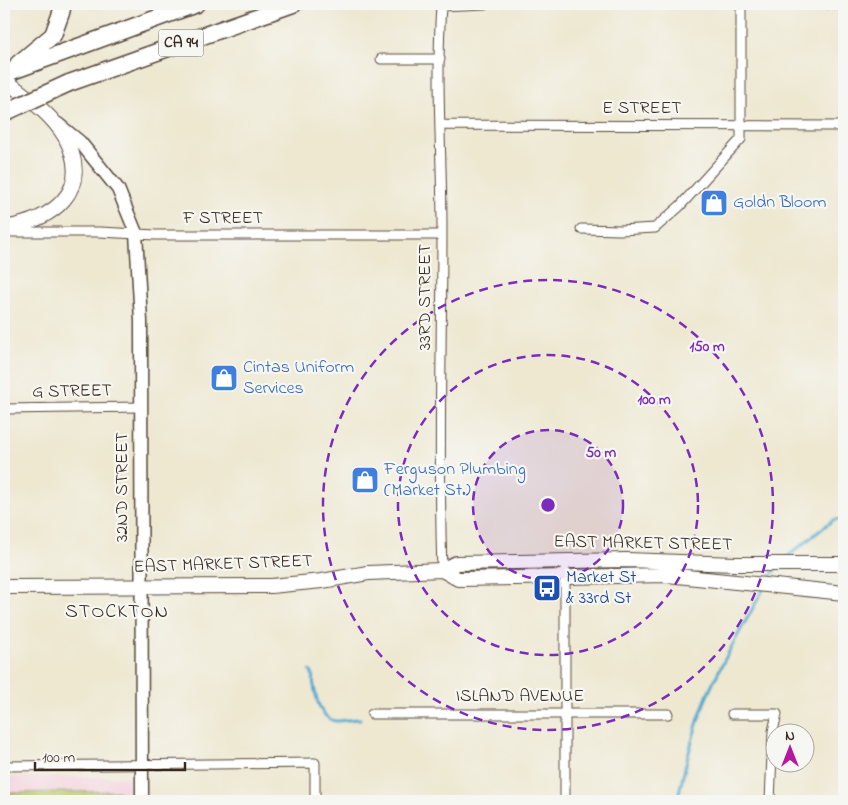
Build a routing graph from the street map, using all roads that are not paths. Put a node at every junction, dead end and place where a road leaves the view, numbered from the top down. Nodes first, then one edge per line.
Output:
1 (63, 4) edge
2 (196, 4) edge
3 (293, 4) edge
4 (485, 4) edge
5 (818, 4) edge
6 (743, 5) edge
7 (844, 5) edge
8 (381, 60) dead end
9 (440, 60) junction
10 (6, 74) edge
11 (4, 112) edge
12 (47, 114) junction
13 (741, 124) junction
14 (440, 125) junction
15 (844, 126) edge
16 (581, 229) dead end
17 (4, 230) edge
18 (136, 233) junction
19 (442, 235) junction
20 (141, 407) junction
21 (4, 409) edge
22 (565, 561) junction
23 (844, 564) edge
24 (442, 570) junction
25 (565, 576) junction
26 (141, 586) junction
27 (4, 587) edge
28 (844, 593) edge
29 (372, 714) dead end
30 (566, 714) junction
31 (668, 714) dead end
32 (732, 714) dead end
33 (142, 764) junction
34 (4, 766) edge
35 (142, 801) edge
36 (315, 801) edge
37 (565, 801) edge
38 (770, 801) edge

1 - 10 highway
2 - 10 highway, CA 94
3 - 11 highway, CA 94, bridge
4 - 9 street, 33RD STREET
5 - 7 street
6 - 13 street
8 - 9 street
9 - 14 street, 33RD STREET
10 - 12 main road
12 - 17 main road
12 - 18 main road, 32ND STREET
13 - 14 street, E STREET
13 - 15 street, E STREET
13 - 16 street
14 - 19 street, 33RD STREET
17 - 18 street, F STREET
18 - 19 street, F STREET
18 - 20 main road, 32ND STREET
19 - 24 street, 33RD STREET
20 - 21 street, G STREET
20 - 26 main road, 32ND STREET
22 - 23 main road, EAST MARKET STREET
22 - 24 main road, EAST MARKET STREET
22 - 25 street
24 - 25 main road, EAST MARKET STREET
24 - 26 main road, EAST MARKET STREET
25 - 28 main road, EAST MARKET STREET
25 - 30 street
26 - 27 main road, EAST MARKET STREET
26 - 33 main road, 32ND STREET
29 - 30 street, ISLAND AVENUE
30 - 31 street, ISLAND AVENUE
30 - 37 street
32 - 38 street
33 - 34 street
33 - 35 main road, 32ND STREET
33 - 36 street

